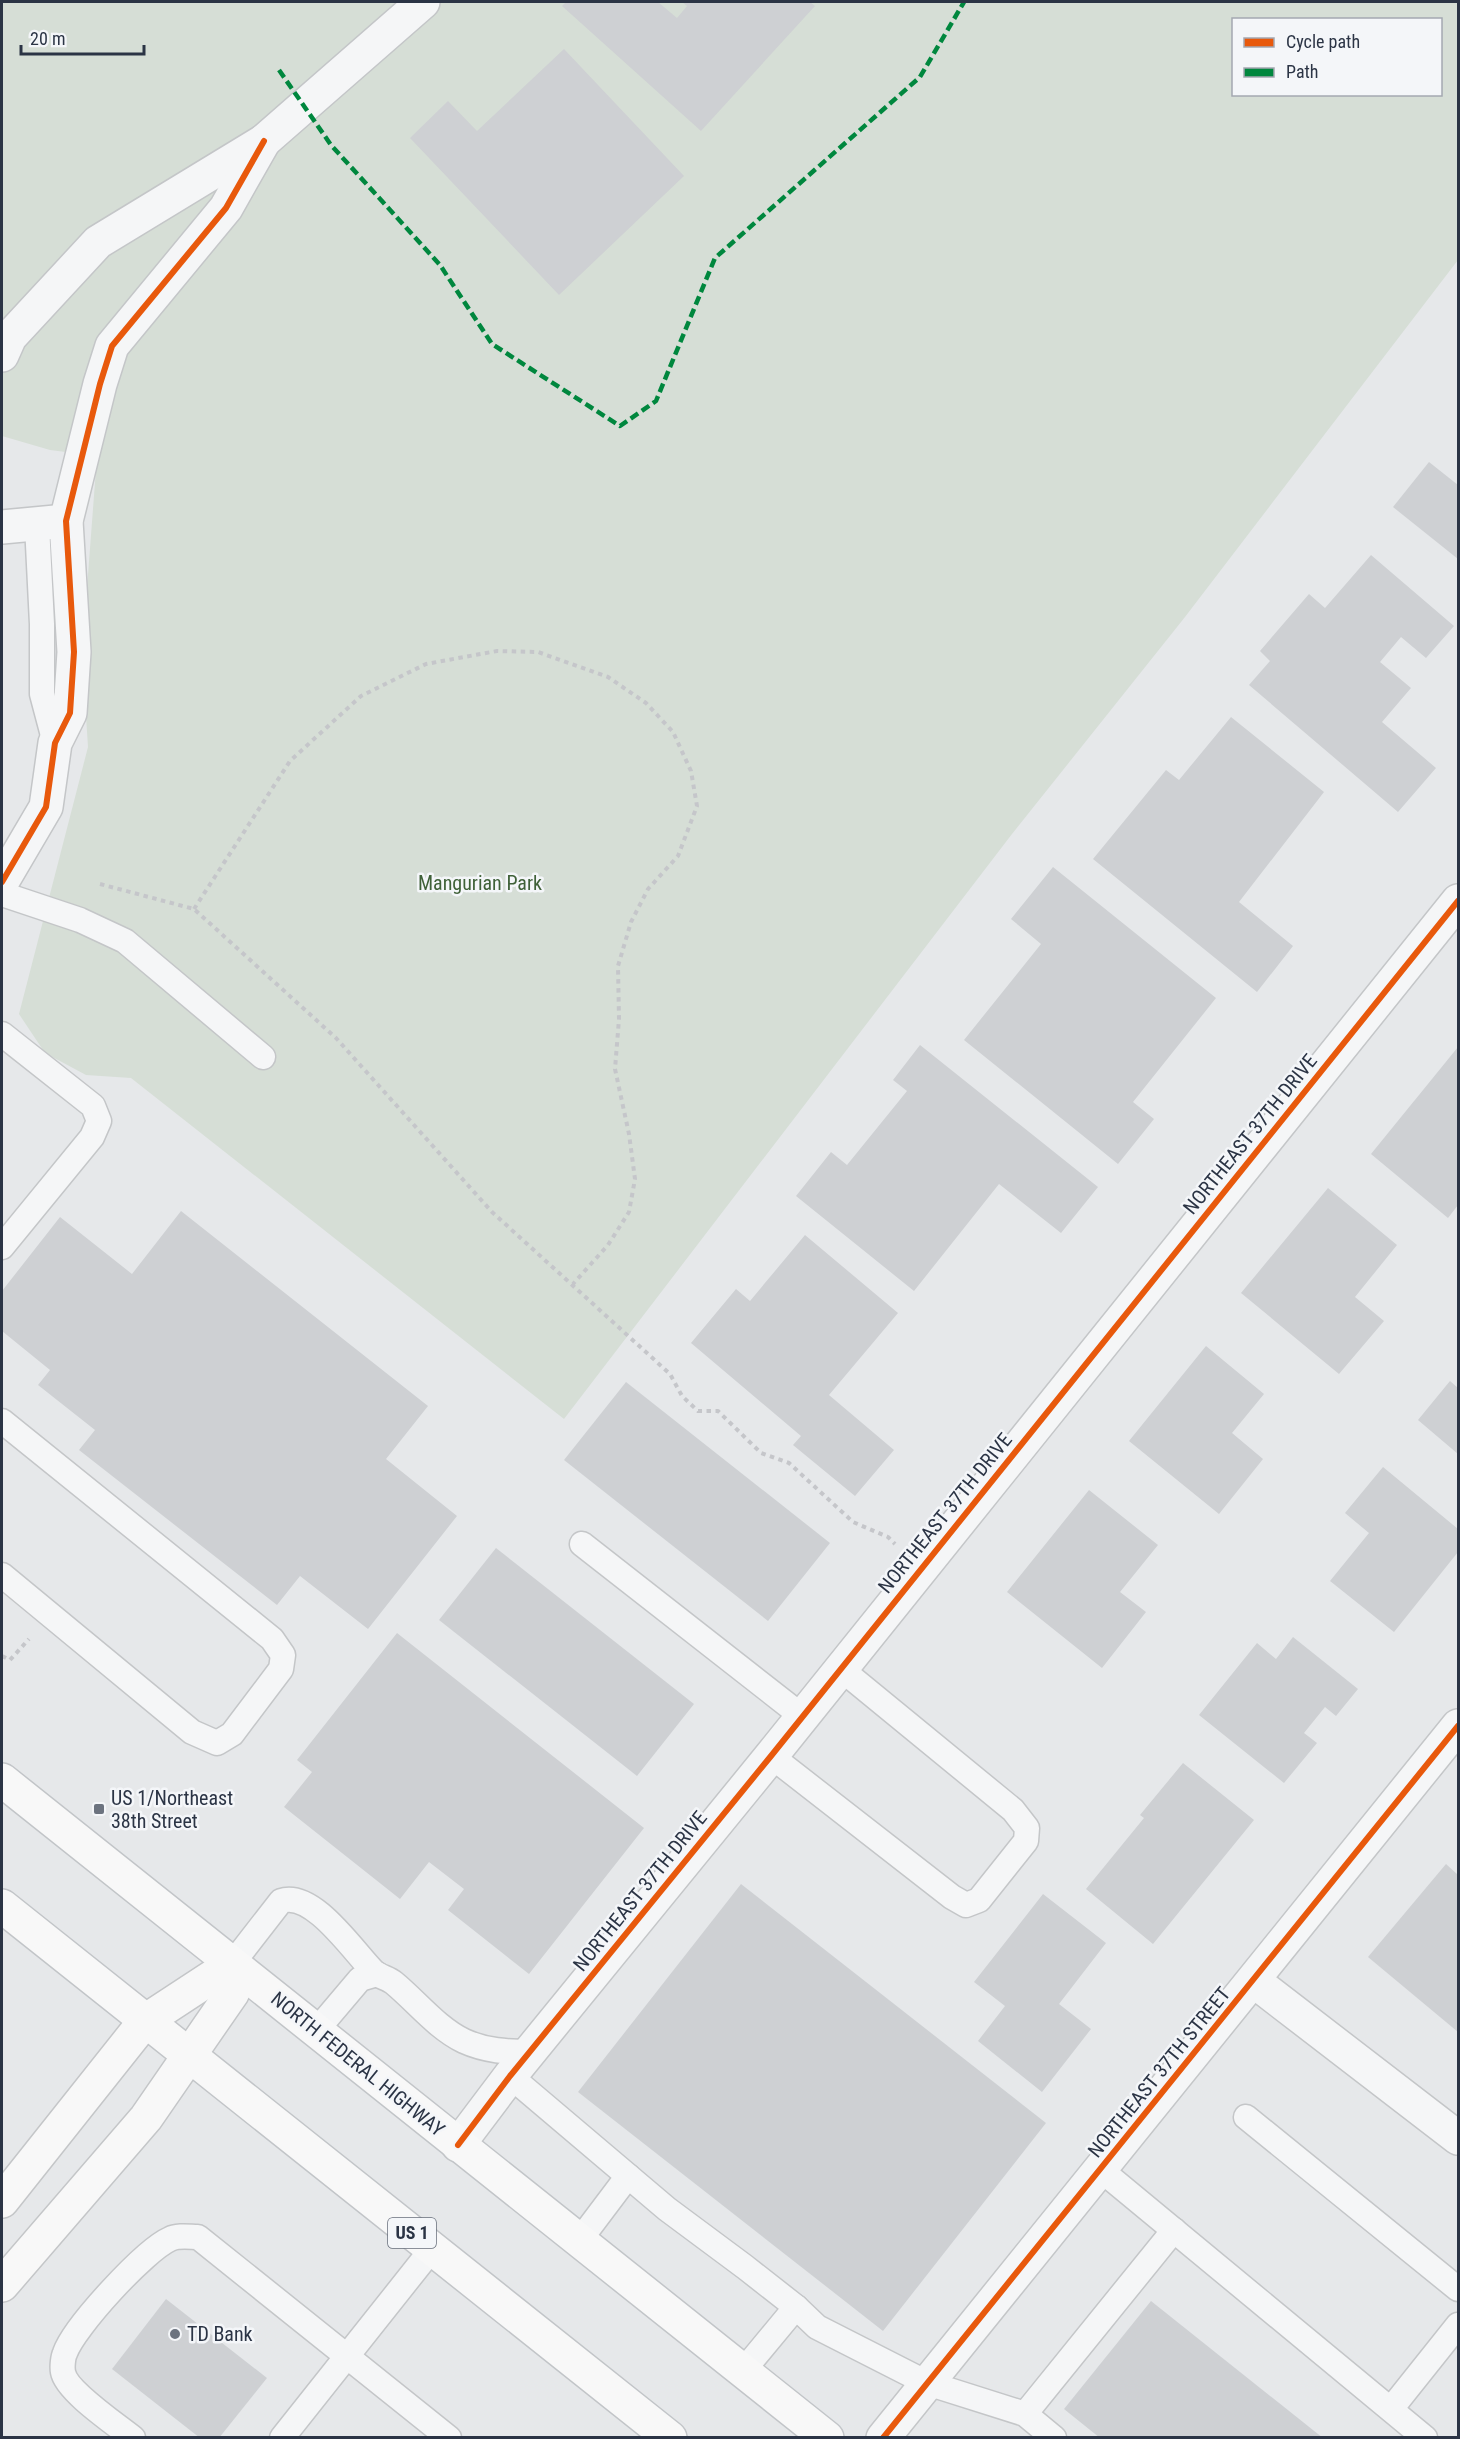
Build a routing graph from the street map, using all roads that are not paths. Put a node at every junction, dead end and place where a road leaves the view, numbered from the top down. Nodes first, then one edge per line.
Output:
1 (423, 2) edge
2 (264, 141) junction
3 (2, 355) edge
4 (51, 523) junction
5 (2, 527) edge
6 (2, 882) edge
7 (2, 894) edge
8 (1458, 901) edge
9 (2, 1034) edge
10 (263, 1057) dead end
11 (2, 1247) edge
12 (2, 1421) edge
13 (582, 1544) dead end
14 (2, 1575) edge
15 (841, 1669) junction
16 (803, 1717) junction
17 (1458, 1726) edge
18 (771, 1756) junction
19 (2, 1780) edge
20 (2, 1906) edge
21 (232, 1964) junction
22 (377, 1974) junction
23 (1254, 1981) junction
24 (145, 2021) junction
25 (316, 2031) junction
26 (188, 2055) junction
27 (520, 2064) junction
28 (1246, 2117) dead end
29 (1458, 2138) edge
30 (458, 2145) junction
31 (1101, 2170) junction
32 (628, 2176) junction
33 (2, 2201) edge
34 (1174, 2230) junction
35 (579, 2241) junction
36 (432, 2249) junction
37 (2, 2285) edge
38 (1458, 2289) edge
39 (796, 2307) junction
40 (1458, 2325) edge
41 (346, 2356) junction
42 (743, 2371) junction
43 (927, 2384) junction
44 (1391, 2409) junction
45 (1025, 2414) junction
46 (133, 2438) edge
47 (282, 2438) edge
48 (449, 2438) edge
49 (670, 2438) edge
50 (827, 2438) edge
51 (883, 2438) edge
52 (1054, 2438) edge
53 (1425, 2438) edge

1 - 2 street
2 - 3 street
2 - 4 street
4 - 5 street
4 - 6 street
7 - 10 lane
8 - 15 street, NORTHEAST 37TH DRIVE
9 - 11 lane
12 - 14 lane
13 - 16 lane
15 - 16 street, NORTHEAST 37TH DRIVE
15 - 18 lane
16 - 18 street, NORTHEAST 37TH DRIVE
17 - 23 street, NORTHEAST 37TH STREET
18 - 27 street, NORTHEAST 37TH DRIVE
19 - 21 main road, NORTH FEDERAL HIGHWAY
20 - 24 main road, US 1
21 - 22 lane
21 - 24 main road
21 - 25 main road, NORTH FEDERAL HIGHWAY
21 - 26 main road
22 - 25 lane
22 - 27 lane
23 - 29 street
23 - 31 street, NORTHEAST 37TH STREET
24 - 26 main road, US 1
24 - 33 main road
25 - 30 main road, NORTH FEDERAL HIGHWAY
26 - 36 main road, US 1
26 - 37 main road
27 - 30 street, NORTHEAST 37TH DRIVE
27 - 32 lane
28 - 38 lane
30 - 35 main road, NORTH FEDERAL HIGHWAY
31 - 34 lane
31 - 43 street, NORTHEAST 37TH STREET
32 - 35 lane
32 - 39 lane
34 - 44 lane
34 - 45 lane
35 - 42 main road, NORTH FEDERAL HIGHWAY
36 - 41 lane
36 - 49 main road, US 1
39 - 42 lane
39 - 43 lane
40 - 44 lane
41 - 46 lane
41 - 47 lane
41 - 48 lane
42 - 50 main road, NORTH FEDERAL HIGHWAY
43 - 45 lane
43 - 51 street, NORTHEAST 37TH STREET
44 - 53 lane
45 - 52 lane

